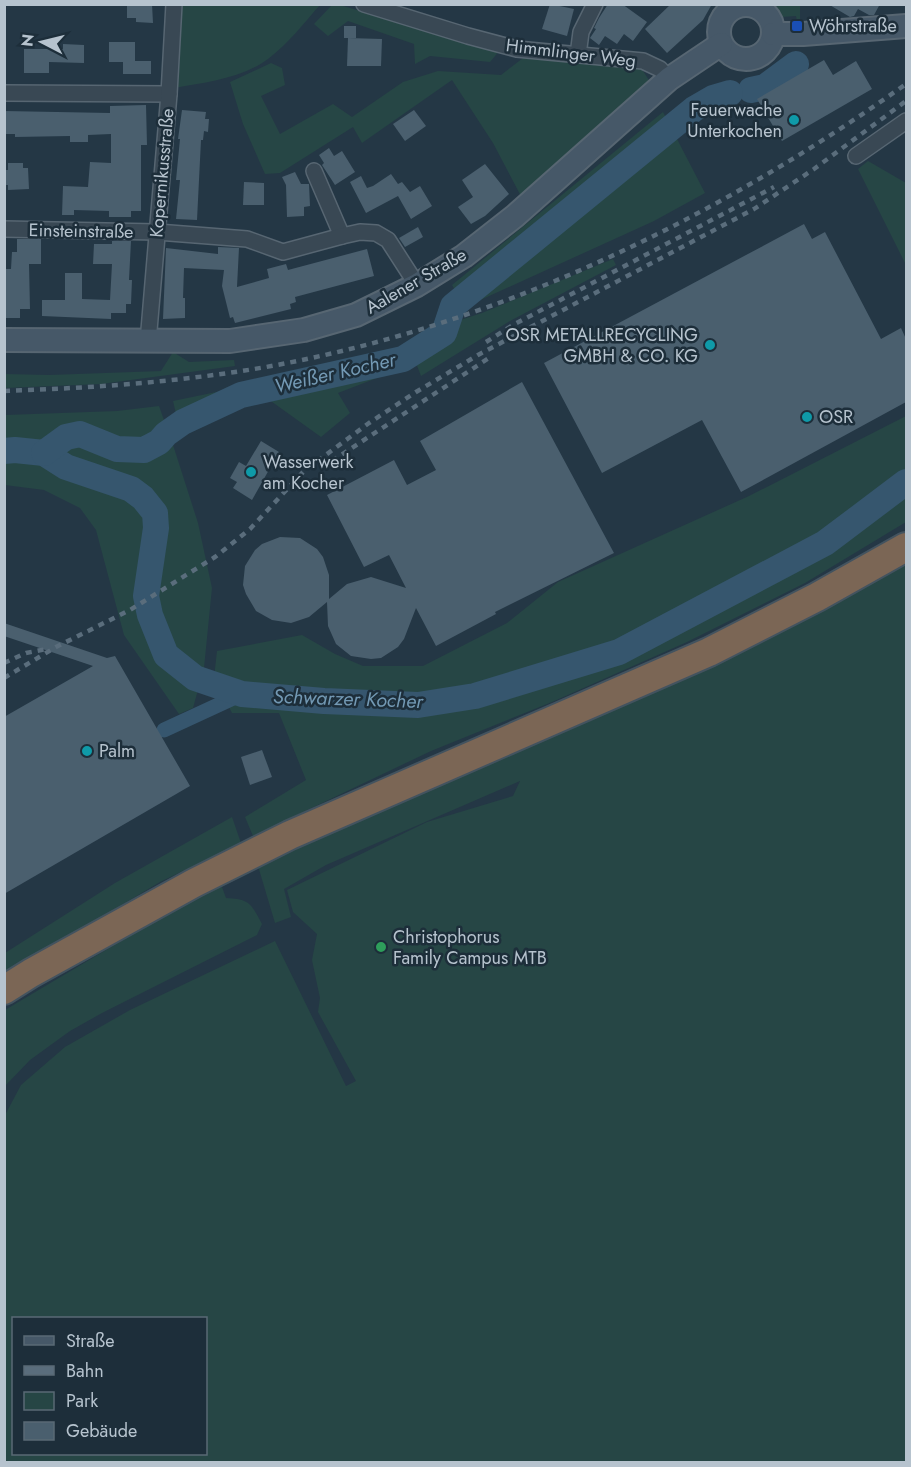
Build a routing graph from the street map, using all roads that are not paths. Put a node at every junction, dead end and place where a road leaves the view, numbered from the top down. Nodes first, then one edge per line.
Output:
1 (174, 4) edge
2 (364, 4) edge
3 (595, 4) edge
4 (737, 5) edge
5 (906, 26) edge
6 (773, 34) junction
7 (721, 44) junction
8 (578, 55) junction
9 (669, 79) junction
10 (4, 93) edge
11 (169, 94) junction
12 (906, 121) edge
13 (856, 156) dead end
14 (314, 171) dead end
15 (4, 229) edge
16 (157, 232) junction
17 (342, 236) junction
18 (417, 285) junction
19 (4, 340) edge
20 (148, 342) junction
21 (906, 547) edge
22 (4, 990) edge

1 - 11 street, Kopernikusstraße
2 - 8 street, Himmlinger Weg
3 - 8 street
4 - 6 street
4 - 7 street
5 - 6 street
6 - 7 street
7 - 9 street, Aalener Straße
8 - 9 street, Himmlinger Weg
9 - 18 street, Aalener Straße
10 - 11 street
11 - 16 street, Kopernikusstraße
12 - 13 street
14 - 17 street
15 - 16 street, Einsteinstraße
16 - 17 street, Einsteinstraße
16 - 20 street, Kopernikusstraße
17 - 18 street, Einsteinstraße
18 - 20 street, Aalener Straße
19 - 20 street, Aalener Straße
21 - 22 highway

